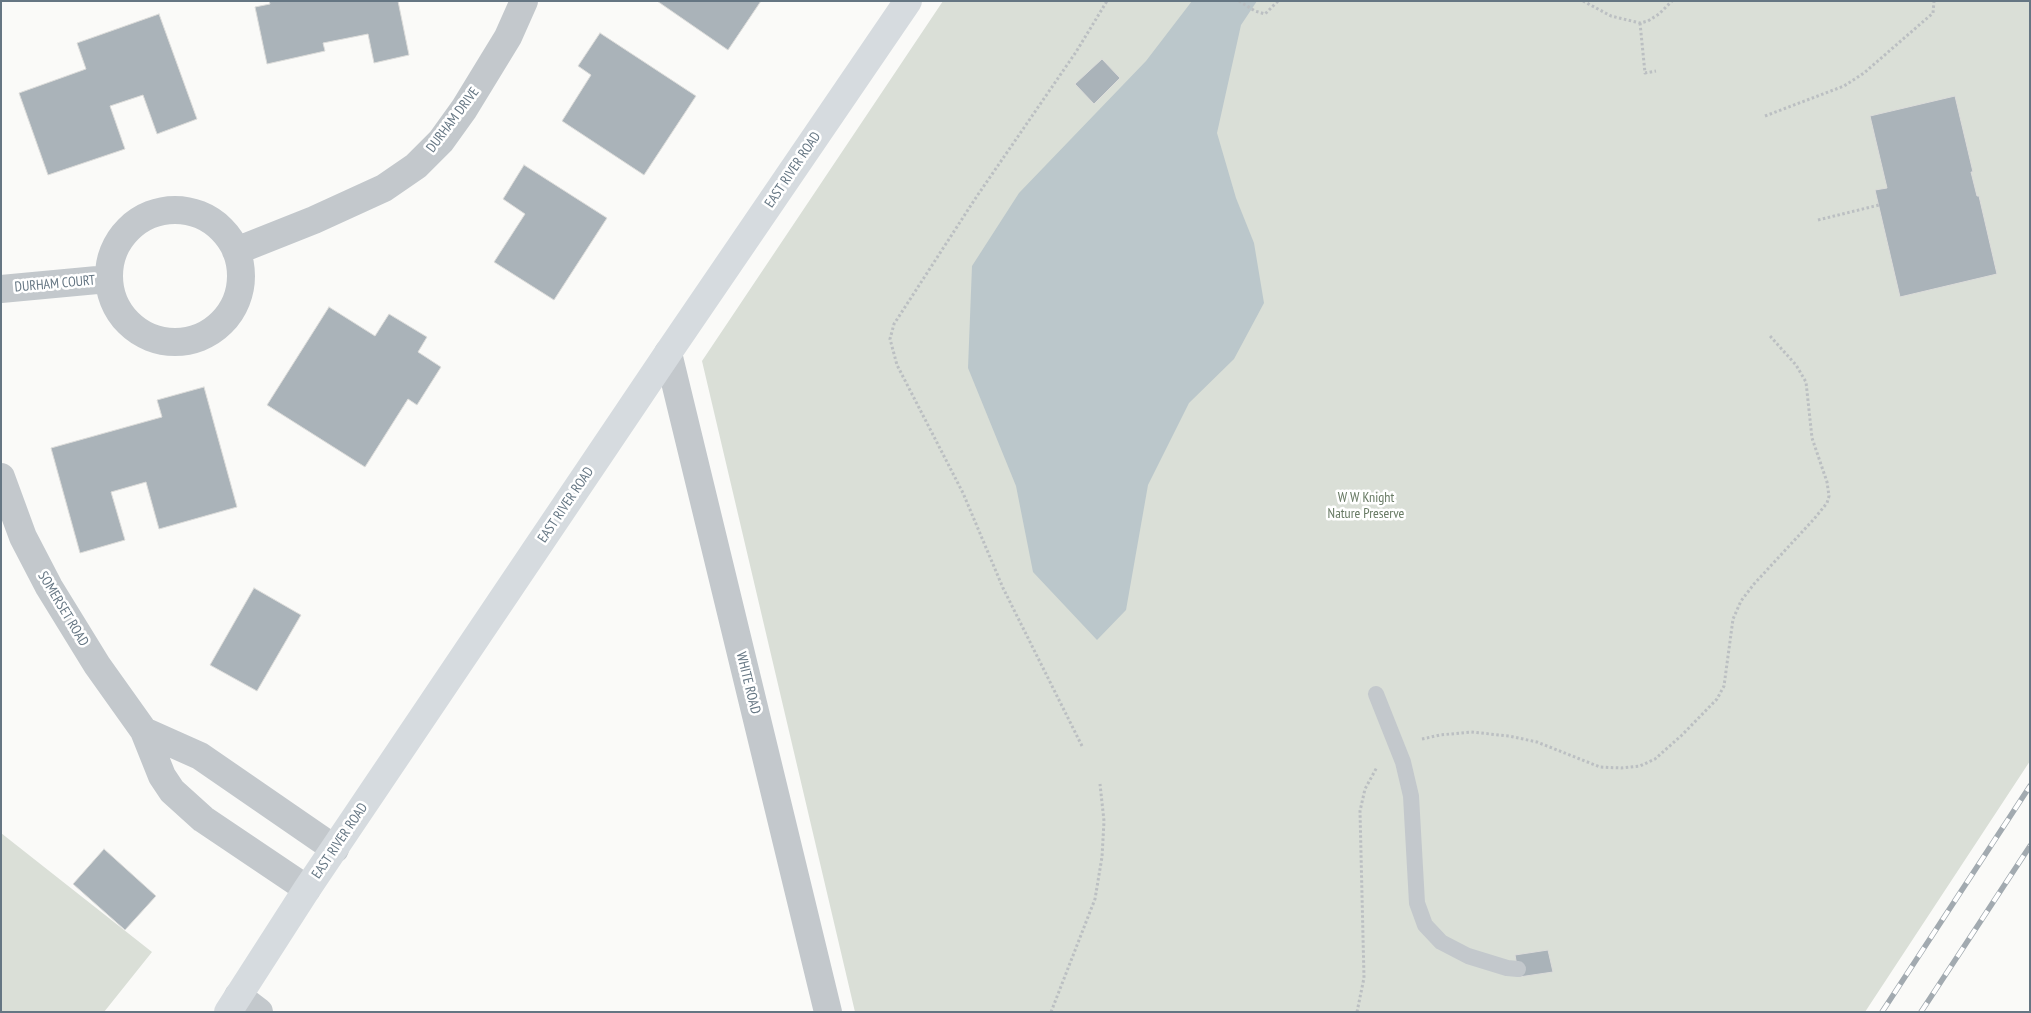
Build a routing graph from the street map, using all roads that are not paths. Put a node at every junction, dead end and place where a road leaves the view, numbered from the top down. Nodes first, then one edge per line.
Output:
1 (524, 1) edge
2 (908, 1) edge
3 (236, 251) junction
4 (108, 279) junction
5 (1, 289) edge
6 (668, 353) junction
7 (1, 477) edge
8 (1376, 694) dead end
9 (144, 731) junction
10 (334, 849) junction
11 (307, 889) junction
12 (1518, 969) dead end
13 (242, 1007) edge
14 (828, 1012) edge

1 - 3 street, DURHAM DRIVE
2 - 6 main road, EAST RIVER ROAD
3 - 4 street, DURHAM COURT
3 - 4 street, DURHAM COURT
4 - 5 street, DURHAM COURT
6 - 10 main road, EAST RIVER ROAD
6 - 14 street, WHITE ROAD
7 - 9 street, SOMERSET ROAD
8 - 12 lane
9 - 10 street
9 - 11 street, SOMERSET ROAD
10 - 11 main road, EAST RIVER ROAD
11 - 13 main road, EAST RIVER ROAD

